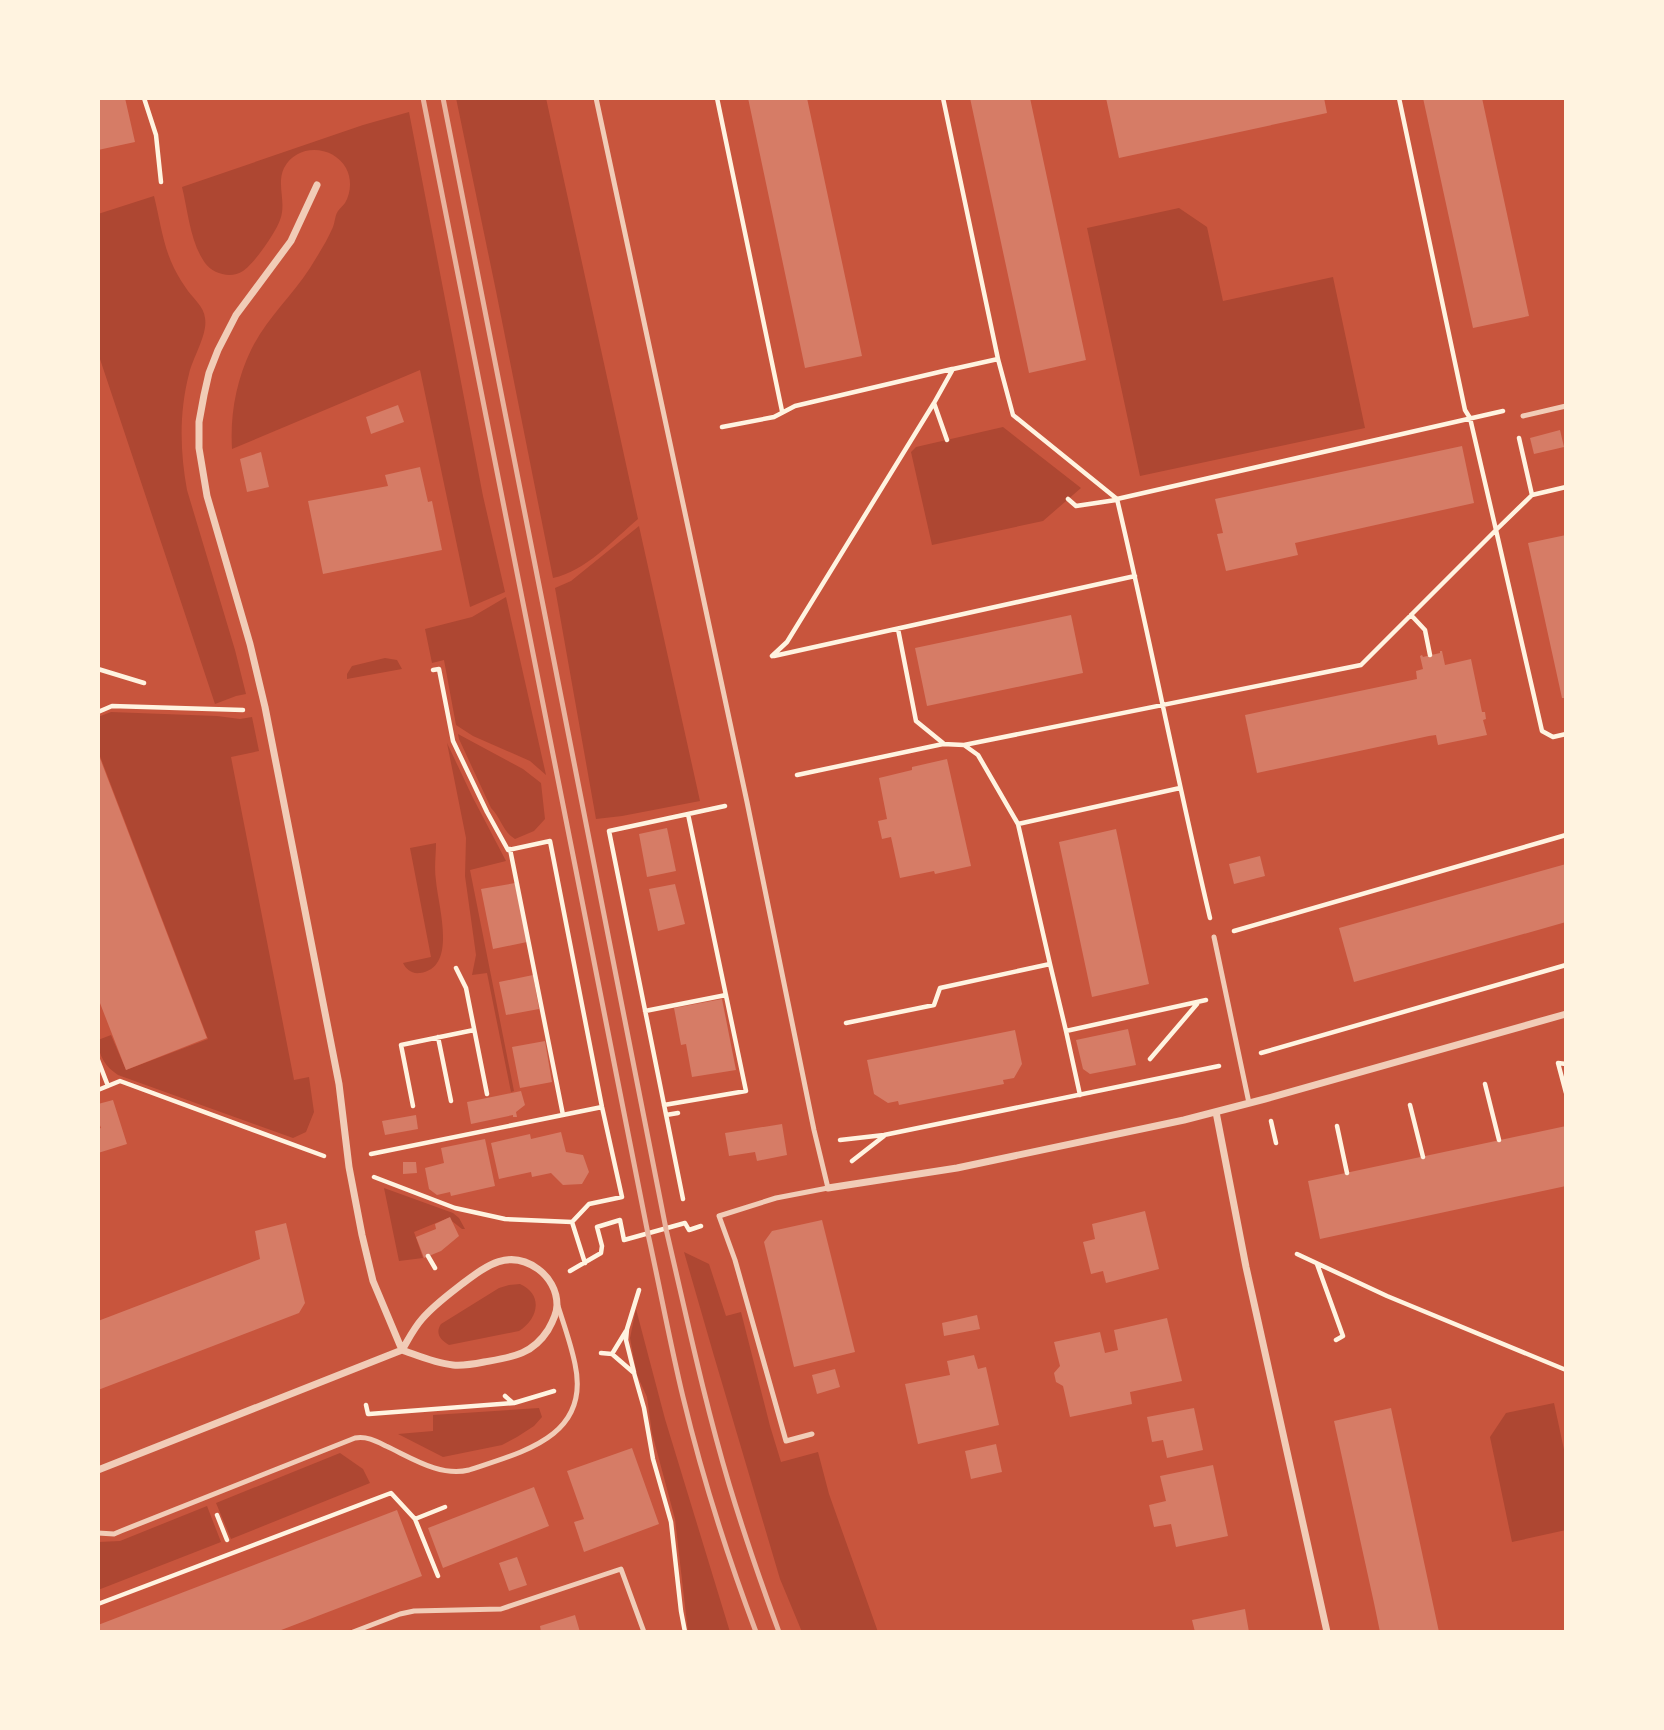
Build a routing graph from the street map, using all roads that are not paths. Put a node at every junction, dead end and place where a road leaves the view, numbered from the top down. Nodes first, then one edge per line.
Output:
1 (596, 98) edge
2 (317, 185) dead end
3 (1566, 406) edge
4 (1523, 416) road end
5 (1214, 937) road end
6 (1566, 1014) edge
7 (1249, 1103) junction
8 (1216, 1112) junction
9 (828, 1188) junction
10 (557, 1303) junction
11 (402, 1350) junction
12 (812, 1434) dead end
13 (98, 1470) edge
14 (98, 1533) edge
15 (353, 1632) edge
16 (644, 1632) edge
17 (1327, 1632) edge

1 - 9 lane
2 - 11 street
3 - 4 lane
5 - 7 lane
6 - 7 street
7 - 8 street
8 - 9 street
8 - 17 street
9 - 12 lane
10 - 11 street
10 - 11 street
10 - 14 lane
11 - 13 street
15 - 16 lane

